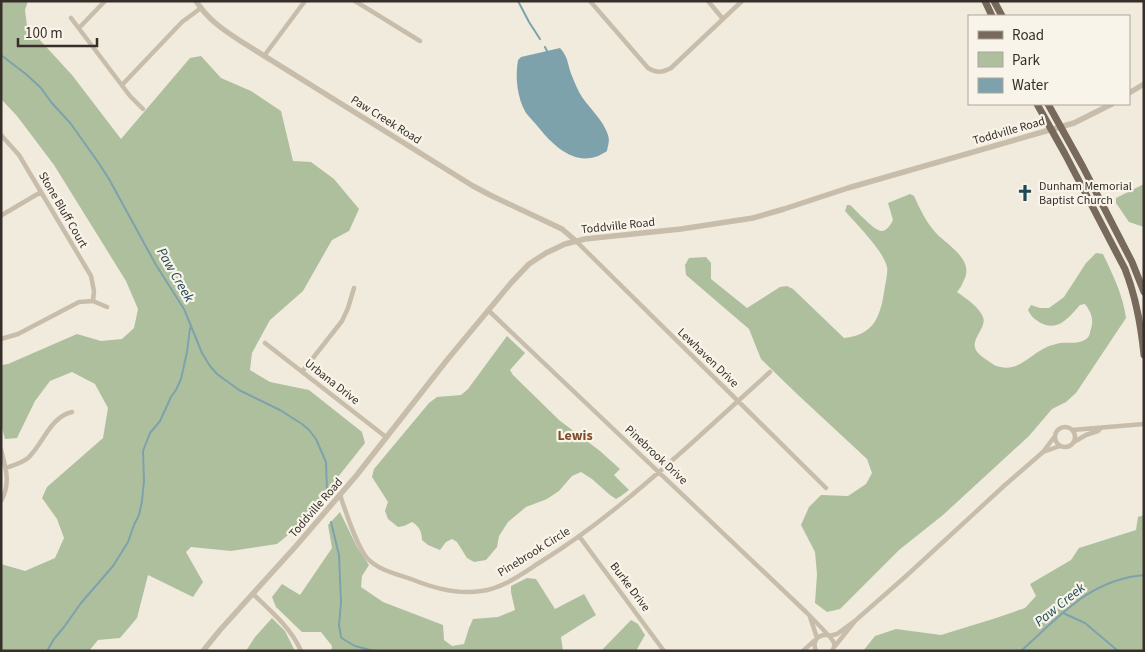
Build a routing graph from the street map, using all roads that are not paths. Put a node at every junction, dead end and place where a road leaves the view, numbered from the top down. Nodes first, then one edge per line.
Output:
1 (105, 1) edge
2 (196, 1) edge
3 (305, 1) edge
4 (355, 1) edge
5 (590, 1) edge
6 (708, 1) edge
7 (742, 1) edge
8 (984, 1) edge
9 (994, 1) edge
10 (201, 8) junction
11 (991, 15) edge
12 (1001, 15) edge
13 (71, 18) dead end
14 (723, 18) junction
15 (79, 28) junction
16 (420, 41) dead end
17 (264, 56) junction
18 (1144, 84) edge
19 (122, 85) junction
20 (1130, 92) edge
21 (1038, 105) edge
22 (1049, 105) edge
23 (1110, 105) edge
24 (143, 109) dead end
25 (1060, 126) junction
26 (1050, 129) junction
27 (1, 135) edge
28 (41, 192) junction
29 (2, 215) edge
30 (576, 241) junction
31 (354, 288) dead end
32 (1144, 292) edge
33 (93, 301) junction
34 (1140, 306) edge
35 (107, 307) dead end
36 (488, 310) junction
37 (1, 339) edge
38 (265, 342) dead end
39 (1144, 355) edge
40 (302, 372) junction
41 (770, 372) dead end
42 (738, 402) junction
43 (72, 412) dead end
44 (1144, 424) edge
45 (1102, 428) junction
46 (1072, 430) junction
47 (1054, 436) junction
48 (386, 437) junction
49 (1074, 442) junction
50 (1061, 446) junction
51 (1, 450) edge
52 (1043, 452) junction
53 (6, 468) junction
54 (659, 472) junction
55 (826, 488) dead end
56 (340, 495) junction
57 (1, 502) edge
58 (579, 536) junction
59 (253, 594) junction
60 (810, 616) junction
61 (856, 620) junction
62 (828, 636) junction
63 (816, 639) junction
64 (833, 650) edge
65 (204, 651) edge
66 (301, 651) edge
67 (664, 651) edge
68 (803, 651) edge
69 (816, 651) edge

1 - 15 street
2 - 10 street, Paw Creek Road
3 - 17 street
4 - 16 street
5 - 14 street
6 - 14 street
7 - 14 street
8 - 11 main road
9 - 12 main road
10 - 17 street, Paw Creek Road
10 - 19 street
13 - 15 street
15 - 19 street
17 - 30 street, Paw Creek Road
18 - 20 street
19 - 24 street
21 - 26 main road
22 - 25 main road
23 - 25 street, Toddville Road
25 - 26 street, Toddville Road
25 - 32 main road
26 - 30 street, Toddville Road
26 - 34 main road
27 - 28 street, Stone Bluff Court
28 - 29 street
28 - 33 street, Stone Bluff Court
30 - 36 street, Toddville Road
30 - 42 street, Lewhaven Drive
31 - 40 street
33 - 35 street
33 - 37 street
34 - 39 main road
36 - 48 street, Toddville Road
36 - 54 street, Pinebrook Drive
38 - 40 street, Urbana Drive
40 - 48 street, Urbana Drive
41 - 42 street, Pinebrook Circle
42 - 54 street, Pinebrook Circle
42 - 55 street, Lewhaven Drive
43 - 53 street
44 - 45 street
45 - 46 street
45 - 49 street
46 - 47 street
46 - 49 street
47 - 50 street
47 - 52 street
48 - 56 street, Toddville Road
49 - 50 street
50 - 52 street
51 - 53 street
52 - 61 street
53 - 57 street
54 - 58 street, Pinebrook Circle
54 - 60 street, Pinebrook Drive
56 - 58 street, Pinebrook Circle
56 - 59 street, Toddville Road
58 - 67 street, Burke Drive
59 - 65 street, Toddville Road
59 - 66 street
60 - 62 street, Pinebrook Drive
60 - 63 street, Pinebrook Drive
61 - 62 street
61 - 64 street
62 - 63 street
62 - 64 street, Pinebrook Drive
63 - 68 street
63 - 69 street, Pinebrook Drive

